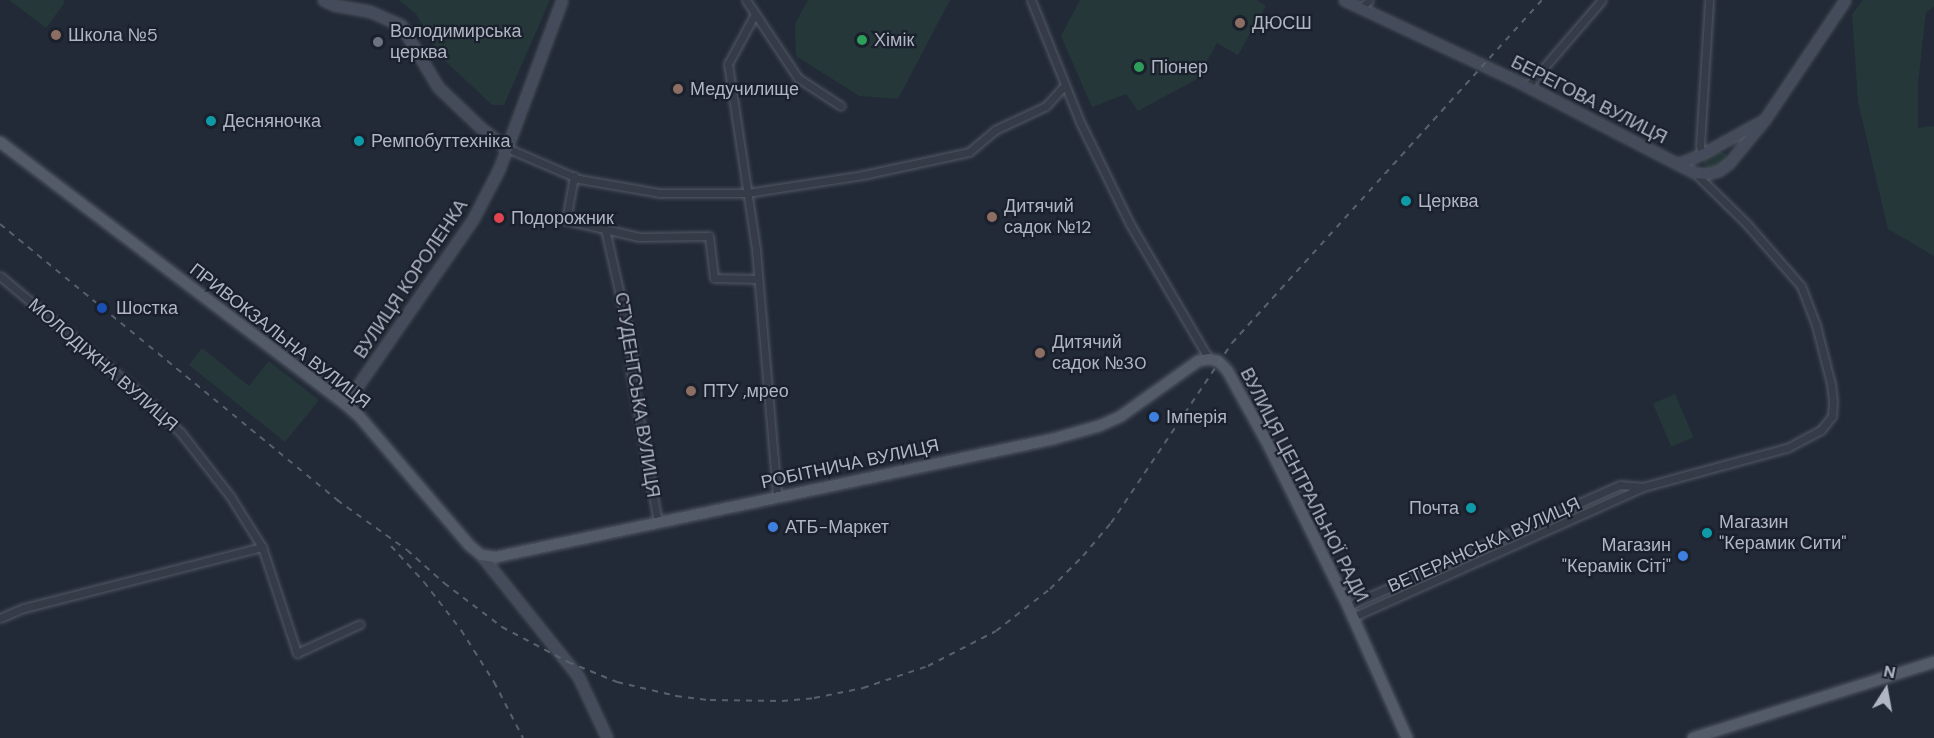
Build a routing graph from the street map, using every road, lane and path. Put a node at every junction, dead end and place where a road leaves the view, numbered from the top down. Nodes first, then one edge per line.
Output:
1 (323, 0) edge
2 (562, 0) edge
3 (746, 0) edge
4 (1031, 0) edge
5 (1344, 0) edge
6 (1369, 0) edge
7 (1602, 0) edge
8 (1709, 0) edge
9 (1845, 0) edge
10 (1361, 8) junction
11 (756, 14) junction
12 (1064, 86) junction
13 (1528, 86) junction
14 (841, 106) dead end
15 (1765, 119) junction
16 (0, 142) edge
17 (1717, 147) junction
18 (507, 148) junction
19 (1702, 154) junction
20 (1729, 163) junction
21 (1678, 164) junction
22 (1695, 173) junction
23 (574, 177) junction
24 (747, 194) junction
25 (605, 232) junction
26 (0, 276) edge
27 (758, 279) junction
28 (1209, 358) junction
29 (345, 404) junction
30 (1643, 487) junction
31 (777, 496) junction
32 (658, 522) junction
33 (262, 546) junction
34 (481, 555) junction
35 (1348, 606) junction
36 (1353, 617) junction
37 (0, 618) edge
38 (360, 624) dead end
39 (1934, 662) edge
40 (607, 738) edge
41 (1407, 738) edge
42 (1693, 738) edge

1 - 18 main road
2 - 18 main road, ВУЛИЦЯ КОРОЛЕНКА
3 - 11 street
4 - 12 street, ВУЛИЦЯ ЦЕНТРАЛЬНОЇ РАДИ
5 - 10 main road, БЕРЕГОВА ВУЛИЦЯ
6 - 10 street
7 - 13 street
8 - 19 street
9 - 15 main road
10 - 13 main road, БЕРЕГОВА ВУЛИЦЯ
11 - 14 street
11 - 24 street
12 - 24 street
12 - 28 street, ВУЛИЦЯ ЦЕНТРАЛЬНОЇ РАДИ
13 - 21 main road, БЕРЕГОВА ВУЛИЦЯ
15 - 17 main road, БЕРЕГОВА ВУЛИЦЯ
15 - 20 main road
16 - 29 main road, ПРИВОКЗАЛЬНА ВУЛИЦЯ
17 - 19 main road, БЕРЕГОВА ВУЛИЦЯ
17 - 20 main road
18 - 23 street
18 - 29 main road, ВУЛИЦЯ КОРОЛЕНКА
19 - 21 main road, БЕРЕГОВА ВУЛИЦЯ
19 - 22 main road
20 - 22 main road
21 - 22 main road, БЕРЕГОВА ВУЛИЦЯ
22 - 30 street, БЕРЕГОВА ВУЛИЦЯ
23 - 24 street
23 - 25 street
24 - 27 street
25 - 27 street
25 - 32 street, СТУДЕНТСЬКА ВУЛИЦЯ
26 - 33 street, МОЛОДІЖНА ВУЛИЦЯ
27 - 31 street
28 - 31 main road, РОБІТНИЧА ВУЛИЦЯ
28 - 35 main road, ВУЛИЦЯ ЦЕНТРАЛЬНОЇ РАДИ
29 - 34 main road, ПРИВОКЗАЛЬНА ВУЛИЦЯ
30 - 35 street, ВЕТЕРАНСЬКА ВУЛИЦЯ
30 - 36 street, ВЕТЕРАНСЬКА ВУЛИЦЯ
31 - 32 main road, РОБІТНИЧА ВУЛИЦЯ
32 - 34 main road, РОБІТНИЧА ВУЛИЦЯ
33 - 37 street
33 - 38 street, МОЛОДІЖНА ВУЛИЦЯ
34 - 40 main road, ПРИВОКЗАЛЬНА ВУЛИЦЯ
35 - 36 main road, ВУЛИЦЯ ЦЕНТРАЛЬНОЇ РАДИ
36 - 41 main road, ВУЛИЦЯ ЦЕНТРАЛЬНОЇ РАДИ
39 - 42 main road

